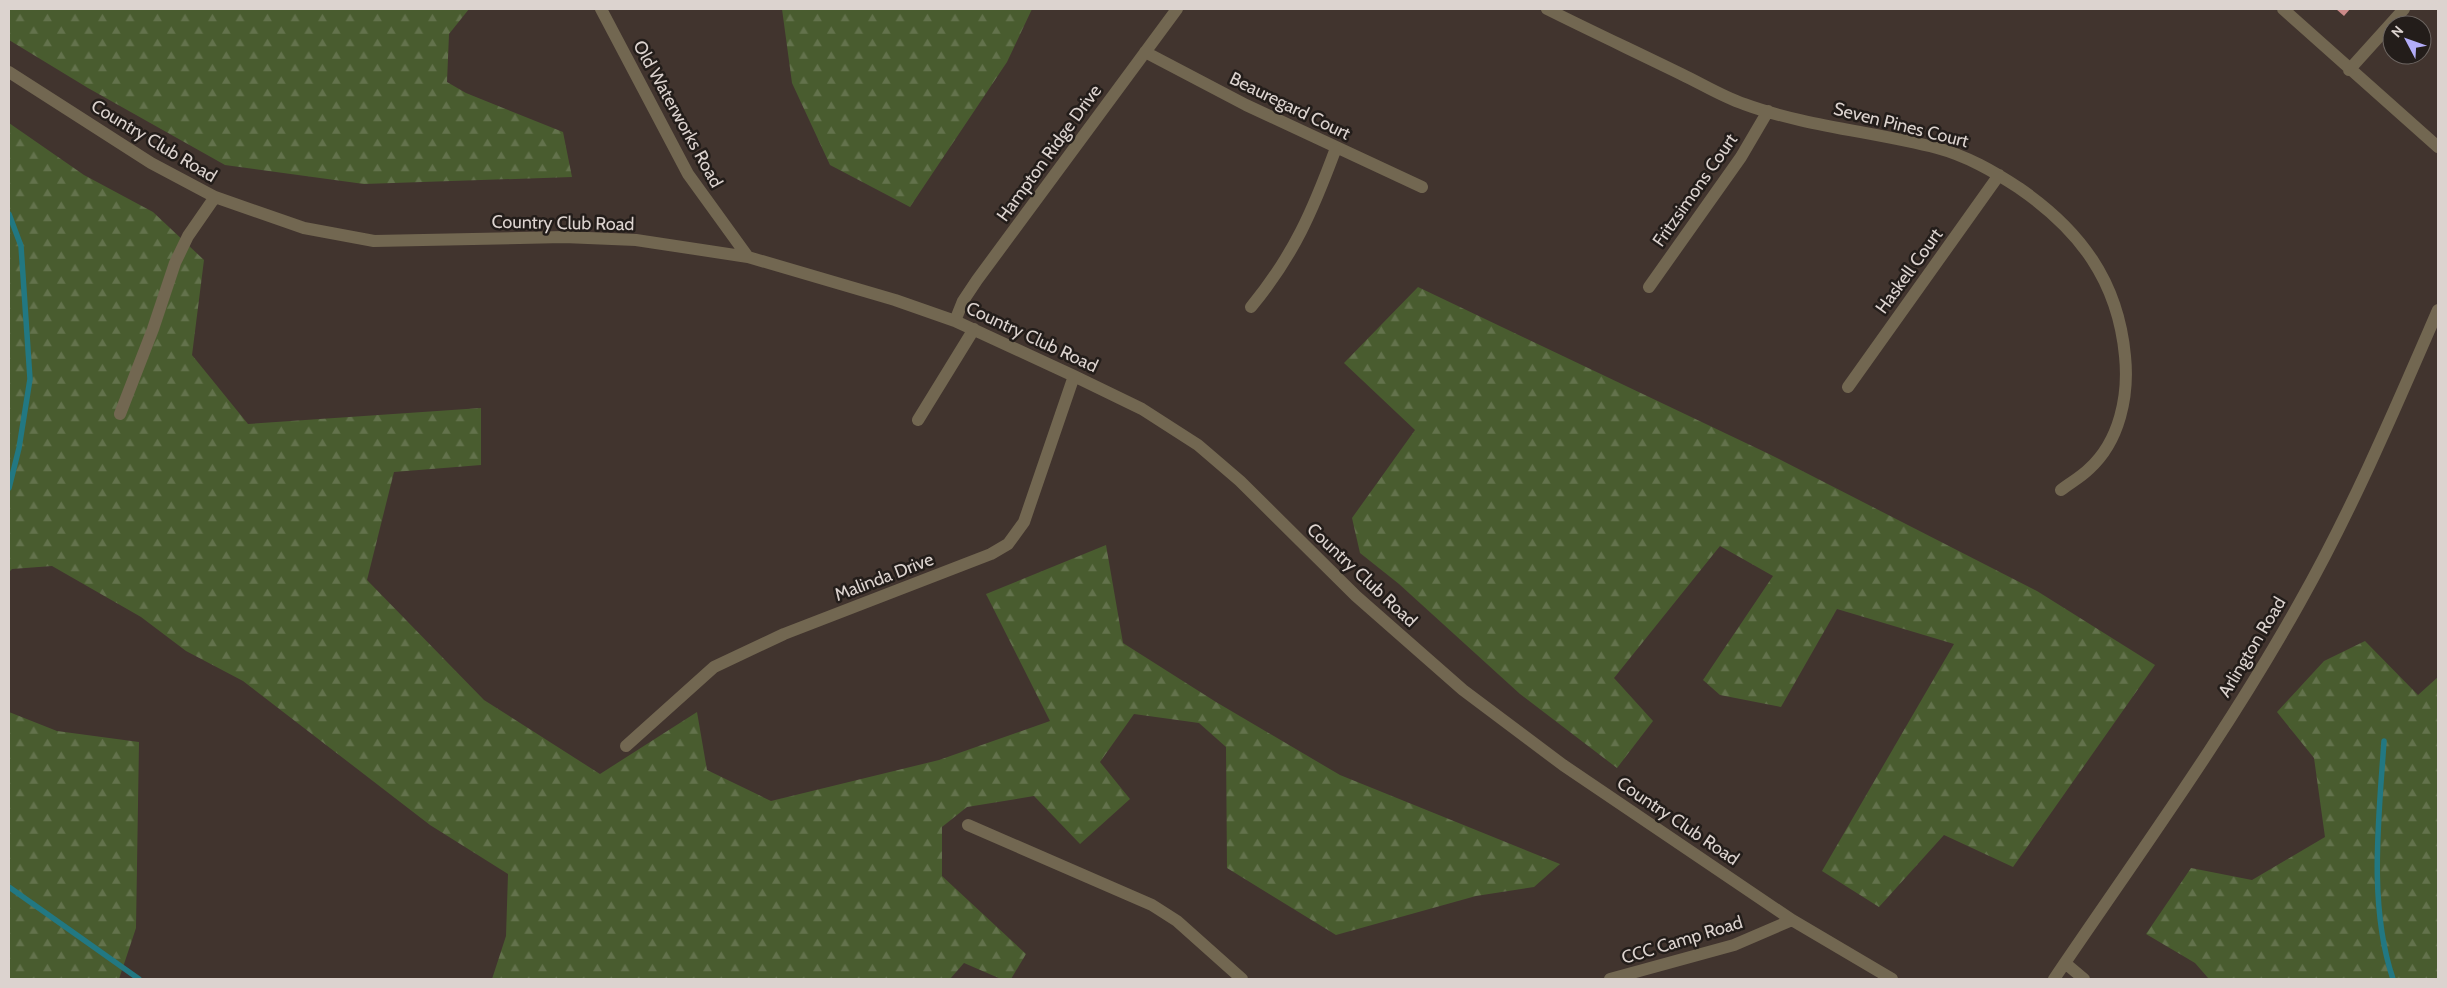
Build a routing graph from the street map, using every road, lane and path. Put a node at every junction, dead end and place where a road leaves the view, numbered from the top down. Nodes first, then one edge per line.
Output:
1 (601, 9) edge
2 (1177, 9) edge
3 (1547, 9) edge
4 (2283, 9) edge
5 (2404, 9) edge
6 (1145, 52) junction
7 (2349, 70) junction
8 (9, 72) edge
9 (1768, 111) junction
10 (2438, 147) edge
11 (1336, 148) junction
12 (1999, 174) junction
13 (1422, 187) dead end
14 (214, 197) junction
15 (748, 257) junction
16 (1649, 287) dead end
17 (1251, 307) dead end
18 (2438, 310) edge
19 (955, 321) junction
20 (974, 328) junction
21 (1074, 376) junction
22 (1848, 387) dead end
23 (120, 414) dead end
24 (918, 420) dead end
25 (2061, 490) dead end
26 (626, 746) dead end
27 (968, 825) dead end
28 (1792, 920) junction
29 (2065, 963) junction
30 (1242, 979) edge
31 (1610, 979) edge
32 (1892, 979) edge
33 (2054, 979) edge
34 (2084, 979) edge

1 - 15 street, Old Waterworks Road
2 - 6 street, Hampton Ridge Drive
3 - 9 street, Seven Pines Court
4 - 7 street
5 - 7 street
6 - 11 street, Beauregard Court
6 - 19 street, Hampton Ridge Drive
7 - 10 street
8 - 14 street, Country Club Road
9 - 12 street, Seven Pines Court
9 - 16 street, Fritzsimons Court
11 - 13 street, Beauregard Court
11 - 17 street
12 - 22 street, Haskell Court
12 - 25 street, Seven Pines Court
14 - 15 street, Country Club Road
14 - 23 street
15 - 19 street, Country Club Road
18 - 29 street, Arlington Road
19 - 20 street, Country Club Road
20 - 21 street, Country Club Road
20 - 24 street
21 - 26 street, Malinda Drive
21 - 28 street, Country Club Road
27 - 30 street
28 - 31 street, CCC Camp Road
28 - 32 street, Country Club Road
29 - 33 street, Arlington Road
29 - 34 street

